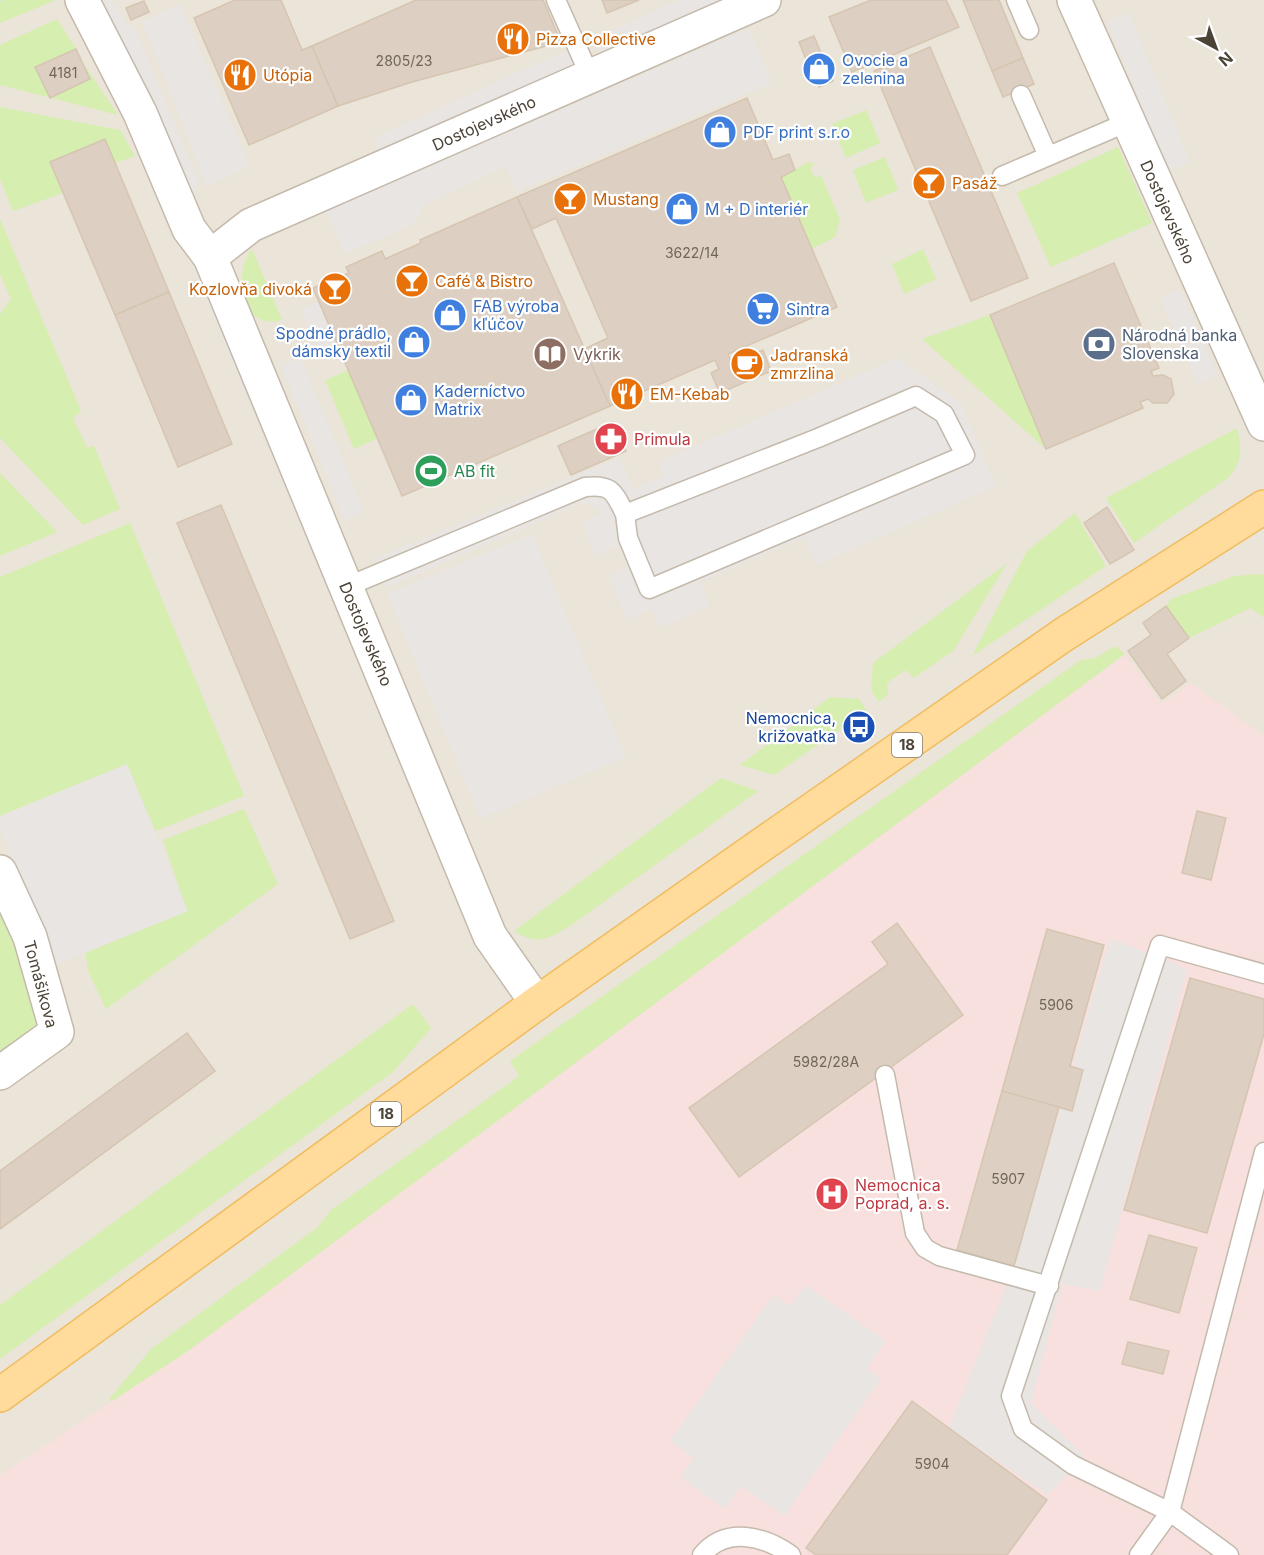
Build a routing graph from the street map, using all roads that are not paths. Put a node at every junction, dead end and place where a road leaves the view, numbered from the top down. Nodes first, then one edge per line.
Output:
1 (82, 0) edge
2 (556, 0) edge
3 (764, 0) edge
4 (1074, 0) edge
5 (1019, 1) edge
6 (1029, 30) dead end
7 (590, 76) junction
8 (1021, 95) dead end
9 (1128, 122) junction
10 (1047, 156) junction
11 (1002, 176) dead end
12 (210, 257) junction
13 (1264, 424) edge
14 (1264, 507) edge
15 (625, 514) junction
16 (346, 587) junction
17 (0, 872) edge
18 (1264, 974) edge
19 (537, 1004) junction
20 (0, 1073) edge
21 (885, 1075) dead end
22 (1264, 1152) edge
23 (1049, 1286) junction
24 (0, 1395) edge
25 (1170, 1512) junction
26 (702, 1555) edge
27 (790, 1555) edge
28 (1139, 1555) edge
29 (1229, 1555) edge

1 - 12 street, Dostojevského
2 - 7 lane
3 - 7 street, Dostojevského
4 - 9 street, Dostojevského
5 - 6 lane
7 - 12 street, Dostojevského
8 - 10 lane
9 - 10 lane
9 - 13 street, Dostojevského
10 - 11 lane
12 - 16 street, Dostojevského
14 - 19 main road, 18
15 - 15 lane
15 - 16 lane
16 - 19 street, Dostojevského
17 - 20 street, Tomášikova
18 - 23 lane
19 - 24 main road, 18
21 - 23 lane
22 - 25 lane
23 - 25 lane
25 - 28 lane
25 - 29 lane
26 - 27 lane

